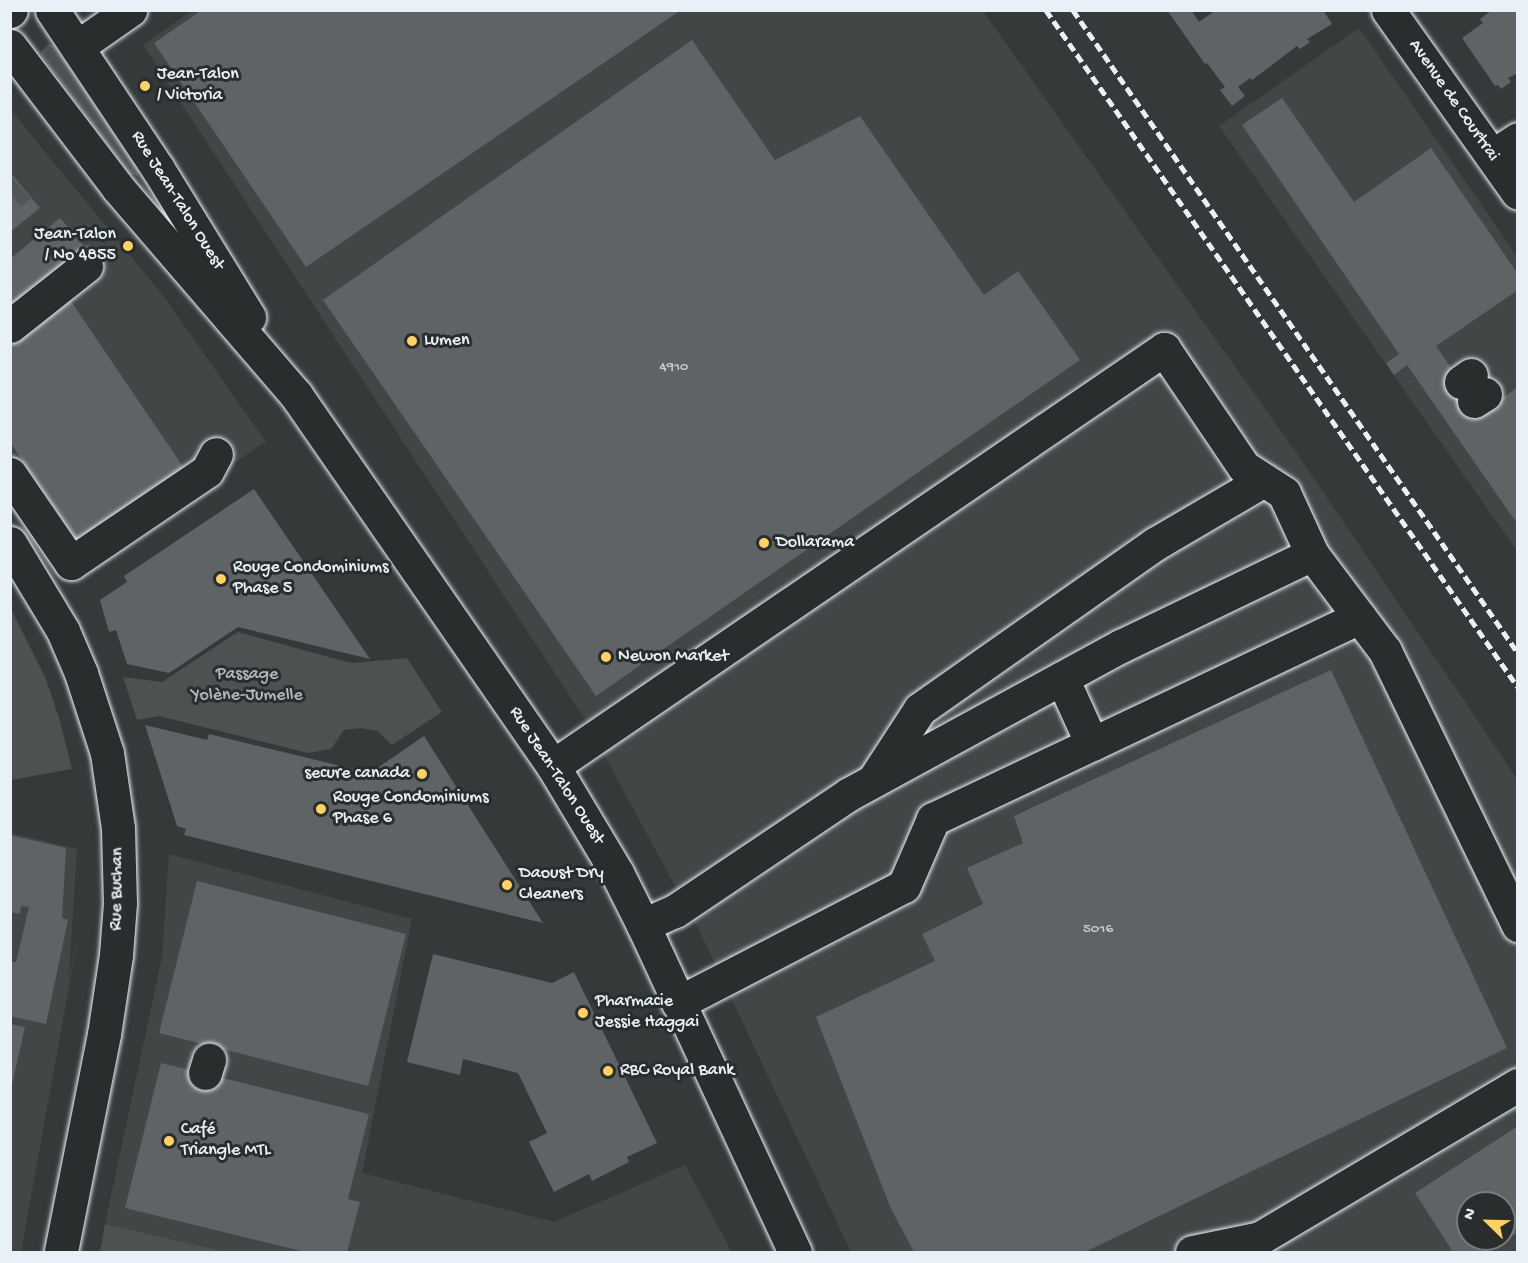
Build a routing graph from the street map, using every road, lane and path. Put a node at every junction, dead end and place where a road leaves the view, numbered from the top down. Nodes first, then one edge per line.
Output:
1 (52, 10) edge
2 (130, 10) edge
3 (1388, 10) edge
4 (10, 46) edge
5 (77, 47) junction
6 (1505, 148) edge
7 (1518, 193) edge
8 (86, 266) dead end
9 (10, 326) edge
10 (296, 395) junction
11 (216, 454) dead end
12 (10, 474) edge
13 (1264, 480) junction
14 (10, 543) edge
15 (1312, 554) junction
16 (1359, 618) junction
17 (1062, 678) junction
18 (1092, 744) junction
19 (553, 766) junction
20 (873, 781) junction
21 (643, 924) junction
22 (1518, 925) edge
23 (678, 1003) junction
24 (1518, 1085) edge
25 (61, 1252) edge
26 (795, 1252) edge
27 (1192, 1252) edge

1 - 5 main road, Rue Jean-Talon Ouest
2 - 5 main road
3 - 6 main road, Avenue de Courtrai
4 - 10 main road, Rue Jean-Talon Ouest
5 - 10 main road, Rue Jean-Talon Ouest
6 - 7 main road, Avenue de Courtrai
8 - 9 main road
10 - 19 main road, Rue Jean-Talon Ouest
11 - 12 main road
13 - 15 main road
13 - 19 main road
13 - 20 main road
14 - 25 main road, Rue Buchan
15 - 16 main road
15 - 17 main road
16 - 18 main road
16 - 22 main road
17 - 18 main road
17 - 20 main road
18 - 23 main road
19 - 21 main road, Rue Jean-Talon Ouest
20 - 21 main road
21 - 23 main road, Rue Jean-Talon Ouest
23 - 26 main road, Rue Jean-Talon Ouest
24 - 27 main road

